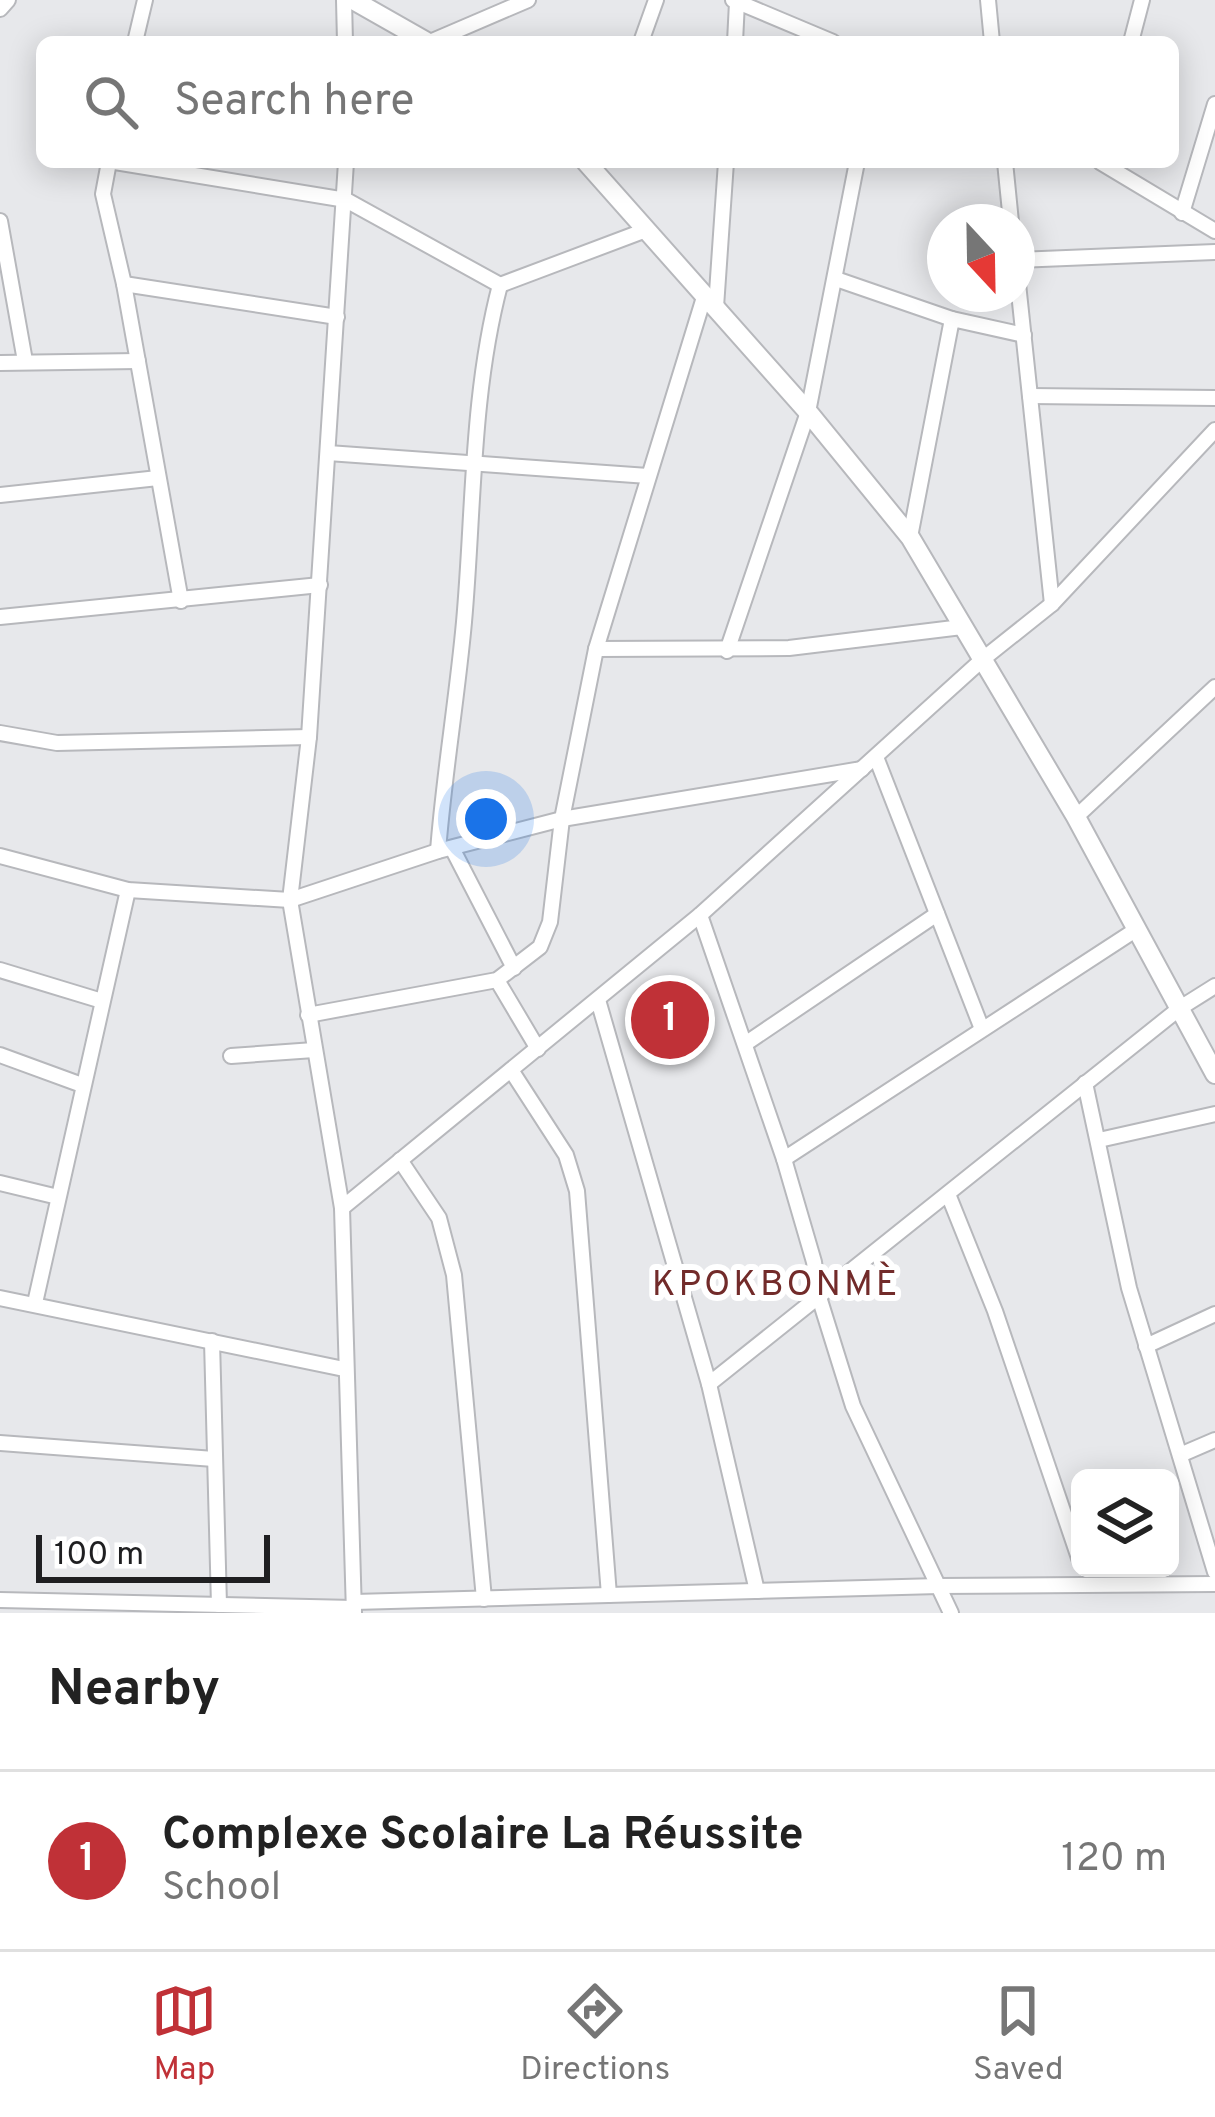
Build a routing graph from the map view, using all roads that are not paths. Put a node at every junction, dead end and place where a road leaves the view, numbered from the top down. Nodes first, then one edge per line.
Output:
1 (145, 0) edge
2 (348, 0) edge
3 (528, 0) edge
4 (656, 0) edge
5 (988, 0) edge
6 (1142, 0) edge
7 (735, 1) edge
8 (136, 36) edge
9 (345, 36) edge
10 (417, 36) edge
11 (443, 36) edge
12 (643, 36) edge
13 (735, 36) edge
14 (819, 36) edge
15 (991, 36) edge
16 (1133, 36) edge
17 (1215, 104) edge
18 (1209, 142) edge
19 (110, 168) edge
20 (149, 168) edge
21 (346, 168) edge
22 (596, 168) edge
23 (725, 168) edge
24 (856, 168) edge
25 (1006, 168) edge
26 (1110, 168) edge
27 (346, 200) junction
28 (1009, 204) edge
29 (1182, 213) junction
30 (0, 220) edge
31 (646, 230) junction
32 (1215, 231) edge
33 (1215, 252) edge
34 (1035, 259) edge
35 (836, 279) junction
36 (124, 284) junction
37 (500, 285) junction
38 (711, 300) junction
39 (1021, 312) edge
40 (337, 316) junction
41 (952, 319) junction
42 (1024, 335) junction
43 (25, 361) junction
44 (138, 361) junction
45 (0, 363) edge
46 (1030, 396) junction
47 (1215, 398) edge
48 (808, 412) junction
49 (1215, 430) edge
50 (328, 453) junction
51 (472, 462) junction
52 (648, 476) junction
53 (158, 478) junction
54 (0, 495) edge
55 (910, 537) junction
56 (320, 585) junction
57 (181, 602) junction
58 (1052, 604) junction
59 (0, 617) edge
60 (962, 627) junction
61 (596, 649) junction
62 (727, 651) junction
63 (982, 659) junction
64 (1215, 687) edge
65 (0, 733) edge
66 (309, 736) junction
67 (876, 757) junction
68 (862, 770) junction
69 (1076, 818) junction
70 (562, 819) junction
71 (445, 849) junction
72 (0, 856) edge
73 (128, 890) junction
74 (290, 900) junction
75 (937, 914) junction
76 (700, 915) junction
77 (1137, 929) junction
78 (514, 968) junction
79 (0, 970) edge
80 (497, 980) junction
81 (1215, 986) edge
82 (598, 1000) junction
83 (102, 1001) junction
84 (1180, 1008) junction
85 (308, 1015) junction
86 (982, 1029) junction
87 (746, 1044) junction
88 (538, 1048) junction
89 (314, 1050) junction
90 (0, 1055) edge
91 (231, 1056) dead end
92 (512, 1070) junction
93 (1215, 1074) edge
94 (1085, 1083) junction
95 (82, 1085) junction
96 (1215, 1114) edge
97 (1099, 1140) junction
98 (784, 1159) junction
99 (400, 1160) junction
100 (0, 1183) edge
101 (948, 1194) junction
102 (58, 1197) junction
103 (341, 1208) junction
104 (819, 1297) junction
105 (0, 1298) edge
106 (35, 1303) junction
107 (1215, 1314) edge
108 (212, 1341) junction
109 (1146, 1346) junction
110 (344, 1369) junction
111 (710, 1384) junction
112 (1215, 1440) edge
113 (0, 1444) edge
114 (1180, 1455) junction
115 (214, 1459) junction
116 (1071, 1535) edge
117 (1215, 1572) edge
118 (1085, 1577) edge
119 (1215, 1584) edge
120 (939, 1586) junction
121 (1088, 1586) junction
122 (757, 1591) junction
123 (609, 1595) junction
124 (484, 1599) junction
125 (0, 1600) edge
126 (219, 1605) junction
127 (354, 1608) edge
128 (952, 1613) edge

1 - 8 street
2 - 9 street
2 - 10 street
3 - 11 street
4 - 12 street
5 - 15 street
6 - 16 street
7 - 13 street
7 - 14 street
17 - 18 street
18 - 29 street
19 - 36 street
20 - 27 street
21 - 27 street
22 - 31 street
23 - 38 street
24 - 35 street
25 - 28 street
26 - 29 street
27 - 37 street
27 - 40 street
29 - 32 street
30 - 43 street
31 - 37 street
31 - 38 street
33 - 34 street
35 - 41 street
35 - 48 street
36 - 40 street
36 - 44 street
37 - 51 street
38 - 48 street
38 - 52 street
39 - 42 street
40 - 50 street
41 - 42 street
41 - 55 street
42 - 46 street
43 - 44 street
43 - 45 street
44 - 53 street
46 - 47 street
46 - 58 street
48 - 55 street
48 - 62 street
49 - 58 street
50 - 51 street
50 - 56 street
51 - 52 street
51 - 71 street
52 - 61 street
53 - 54 street
53 - 57 street
55 - 60 street
56 - 57 street
56 - 66 street
57 - 59 street
58 - 63 street
60 - 62 street
60 - 63 street
61 - 62 street
61 - 70 street
63 - 67 street
63 - 69 street
64 - 69 street
65 - 66 street
66 - 74 street
67 - 68 street
67 - 75 street
68 - 70 street
68 - 76 street
69 - 77 street
70 - 71 street
70 - 78 street
71 - 74 street
71 - 78 street
72 - 73 street
73 - 74 street
73 - 83 street
74 - 85 street
75 - 86 street
75 - 87 street
76 - 82 street
76 - 87 street
77 - 84 street
77 - 86 street
78 - 80 street
79 - 83 street
80 - 85 street
80 - 88 street
81 - 84 street
82 - 88 street
82 - 111 street
83 - 95 street
84 - 93 street
84 - 94 street
85 - 89 street
86 - 98 street
87 - 98 street
88 - 92 street
89 - 91 street
89 - 103 street
90 - 95 street
92 - 99 street
92 - 123 street
94 - 97 street
94 - 101 street
95 - 102 street
96 - 97 street
97 - 109 street
98 - 104 street
99 - 103 street
99 - 124 street
100 - 102 street
101 - 104 street
101 - 116 street
102 - 106 street
103 - 110 street
104 - 111 street
104 - 120 street
105 - 106 street
106 - 108 street
107 - 109 street
108 - 110 street
108 - 115 street
109 - 114 street
110 - 127 street
111 - 122 street
112 - 114 street
113 - 115 street
114 - 117 street
115 - 126 street
118 - 121 street
119 - 121 street
120 - 121 street
120 - 122 street
120 - 128 street
122 - 123 street
123 - 124 street
124 - 127 street
125 - 126 street
126 - 127 street

